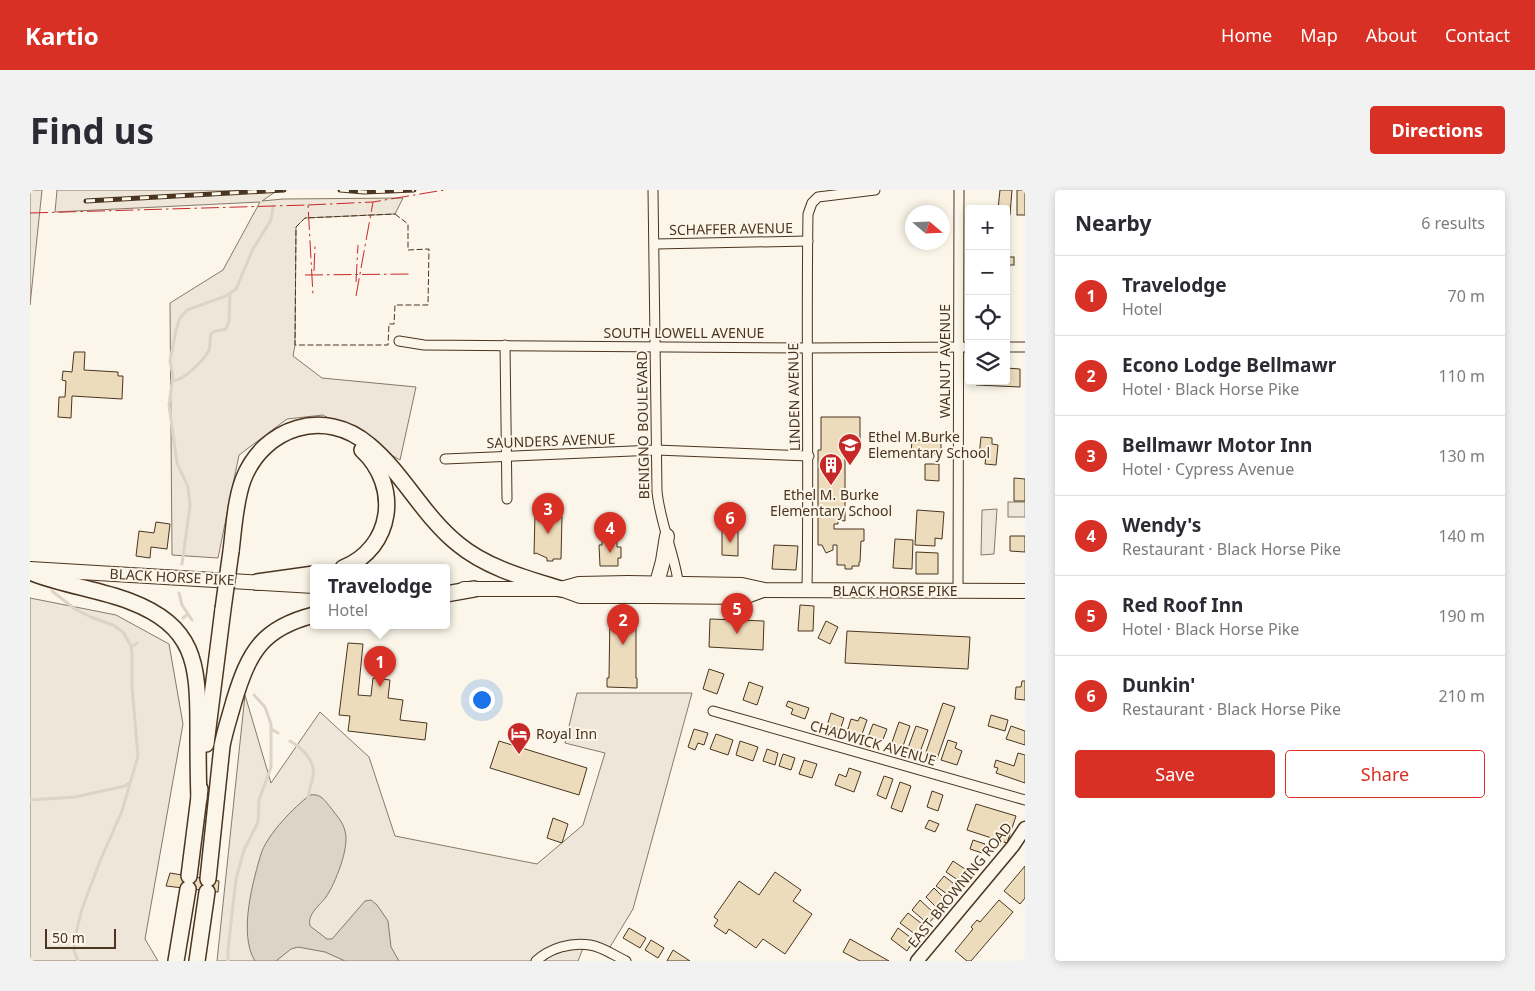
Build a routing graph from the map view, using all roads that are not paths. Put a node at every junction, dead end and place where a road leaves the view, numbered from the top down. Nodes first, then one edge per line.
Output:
1 (653, 190) edge
2 (875, 190) edge
3 (959, 190) edge
4 (808, 241) junction
5 (655, 244) junction
6 (399, 341) dead end
7 (505, 345) junction
8 (656, 347) junction
9 (958, 347) junction
10 (965, 347) edge
11 (1010, 347) edge
12 (1025, 347) edge
13 (807, 348) junction
14 (656, 450) junction
15 (507, 456) junction
16 (809, 456) junction
17 (445, 459) dead end
18 (507, 499) dead end
19 (666, 536) junction
20 (235, 552) junction
21 (353, 564) edge
22 (30, 571) edge
23 (310, 575) edge
24 (257, 582) junction
25 (657, 584) junction
26 (310, 586) edge
27 (450, 588) edge
28 (474, 589) junction
29 (561, 589) junction
30 (679, 590) junction
31 (807, 590) junction
32 (958, 591) junction
33 (1025, 591) edge
34 (450, 593) edge
35 (227, 609) junction
36 (310, 616) edge
37 (713, 711) dead end
38 (199, 799) junction
39 (1025, 800) edge
40 (215, 812) junction
41 (1025, 828) edge
42 (176, 961) edge
43 (197, 961) edge
44 (536, 961) edge
45 (626, 961) edge
46 (917, 961) edge

1 - 5 street, BENIGNO BOULEVARD
2 - 4 street, LINDEN AVENUE
3 - 9 street, WALNUT AVENUE
4 - 5 street, SCHAFFER AVENUE
4 - 13 street, LINDEN AVENUE
5 - 8 street, BENIGNO BOULEVARD
6 - 7 street, SOUTH LOWELL AVENUE
7 - 8 street, SOUTH LOWELL AVENUE
7 - 15 street
8 - 13 street, SOUTH LOWELL AVENUE
8 - 14 street, BENIGNO BOULEVARD
9 - 10 street, SOUTH LOWELL AVENUE
9 - 13 street, SOUTH LOWELL AVENUE
9 - 32 street, WALNUT AVENUE
11 - 12 street
13 - 16 street, LINDEN AVENUE
14 - 15 street, SAUNDERS AVENUE
14 - 16 street, SAUNDERS AVENUE
14 - 19 street, BENIGNO BOULEVARD
15 - 17 street, SAUNDERS AVENUE
15 - 18 street
16 - 31 street, LINDEN AVENUE
19 - 25 main road
19 - 30 street, BENIGNO BOULEVARD
20 - 21 highway
20 - 29 highway
20 - 35 highway
22 - 24 main road, BLACK HORSE PIKE
22 - 38 highway
23 - 24 highway
24 - 26 main road, BLACK HORSE PIKE
25 - 29 main road, BLACK HORSE PIKE
25 - 30 main road, BLACK HORSE PIKE
27 - 28 main road, BLACK HORSE PIKE
28 - 29 main road, BLACK HORSE PIKE
28 - 34 highway
29 - 30 main road, BLACK HORSE PIKE
30 - 31 main road, BLACK HORSE PIKE
31 - 32 main road, BLACK HORSE PIKE
32 - 33 main road, BLACK HORSE PIKE
35 - 38 highway
35 - 40 highway
36 - 40 highway
37 - 39 street, CHADWICK AVENUE
38 - 42 highway
40 - 43 highway
41 - 46 main road, EAST BROWNING ROAD
44 - 45 street

